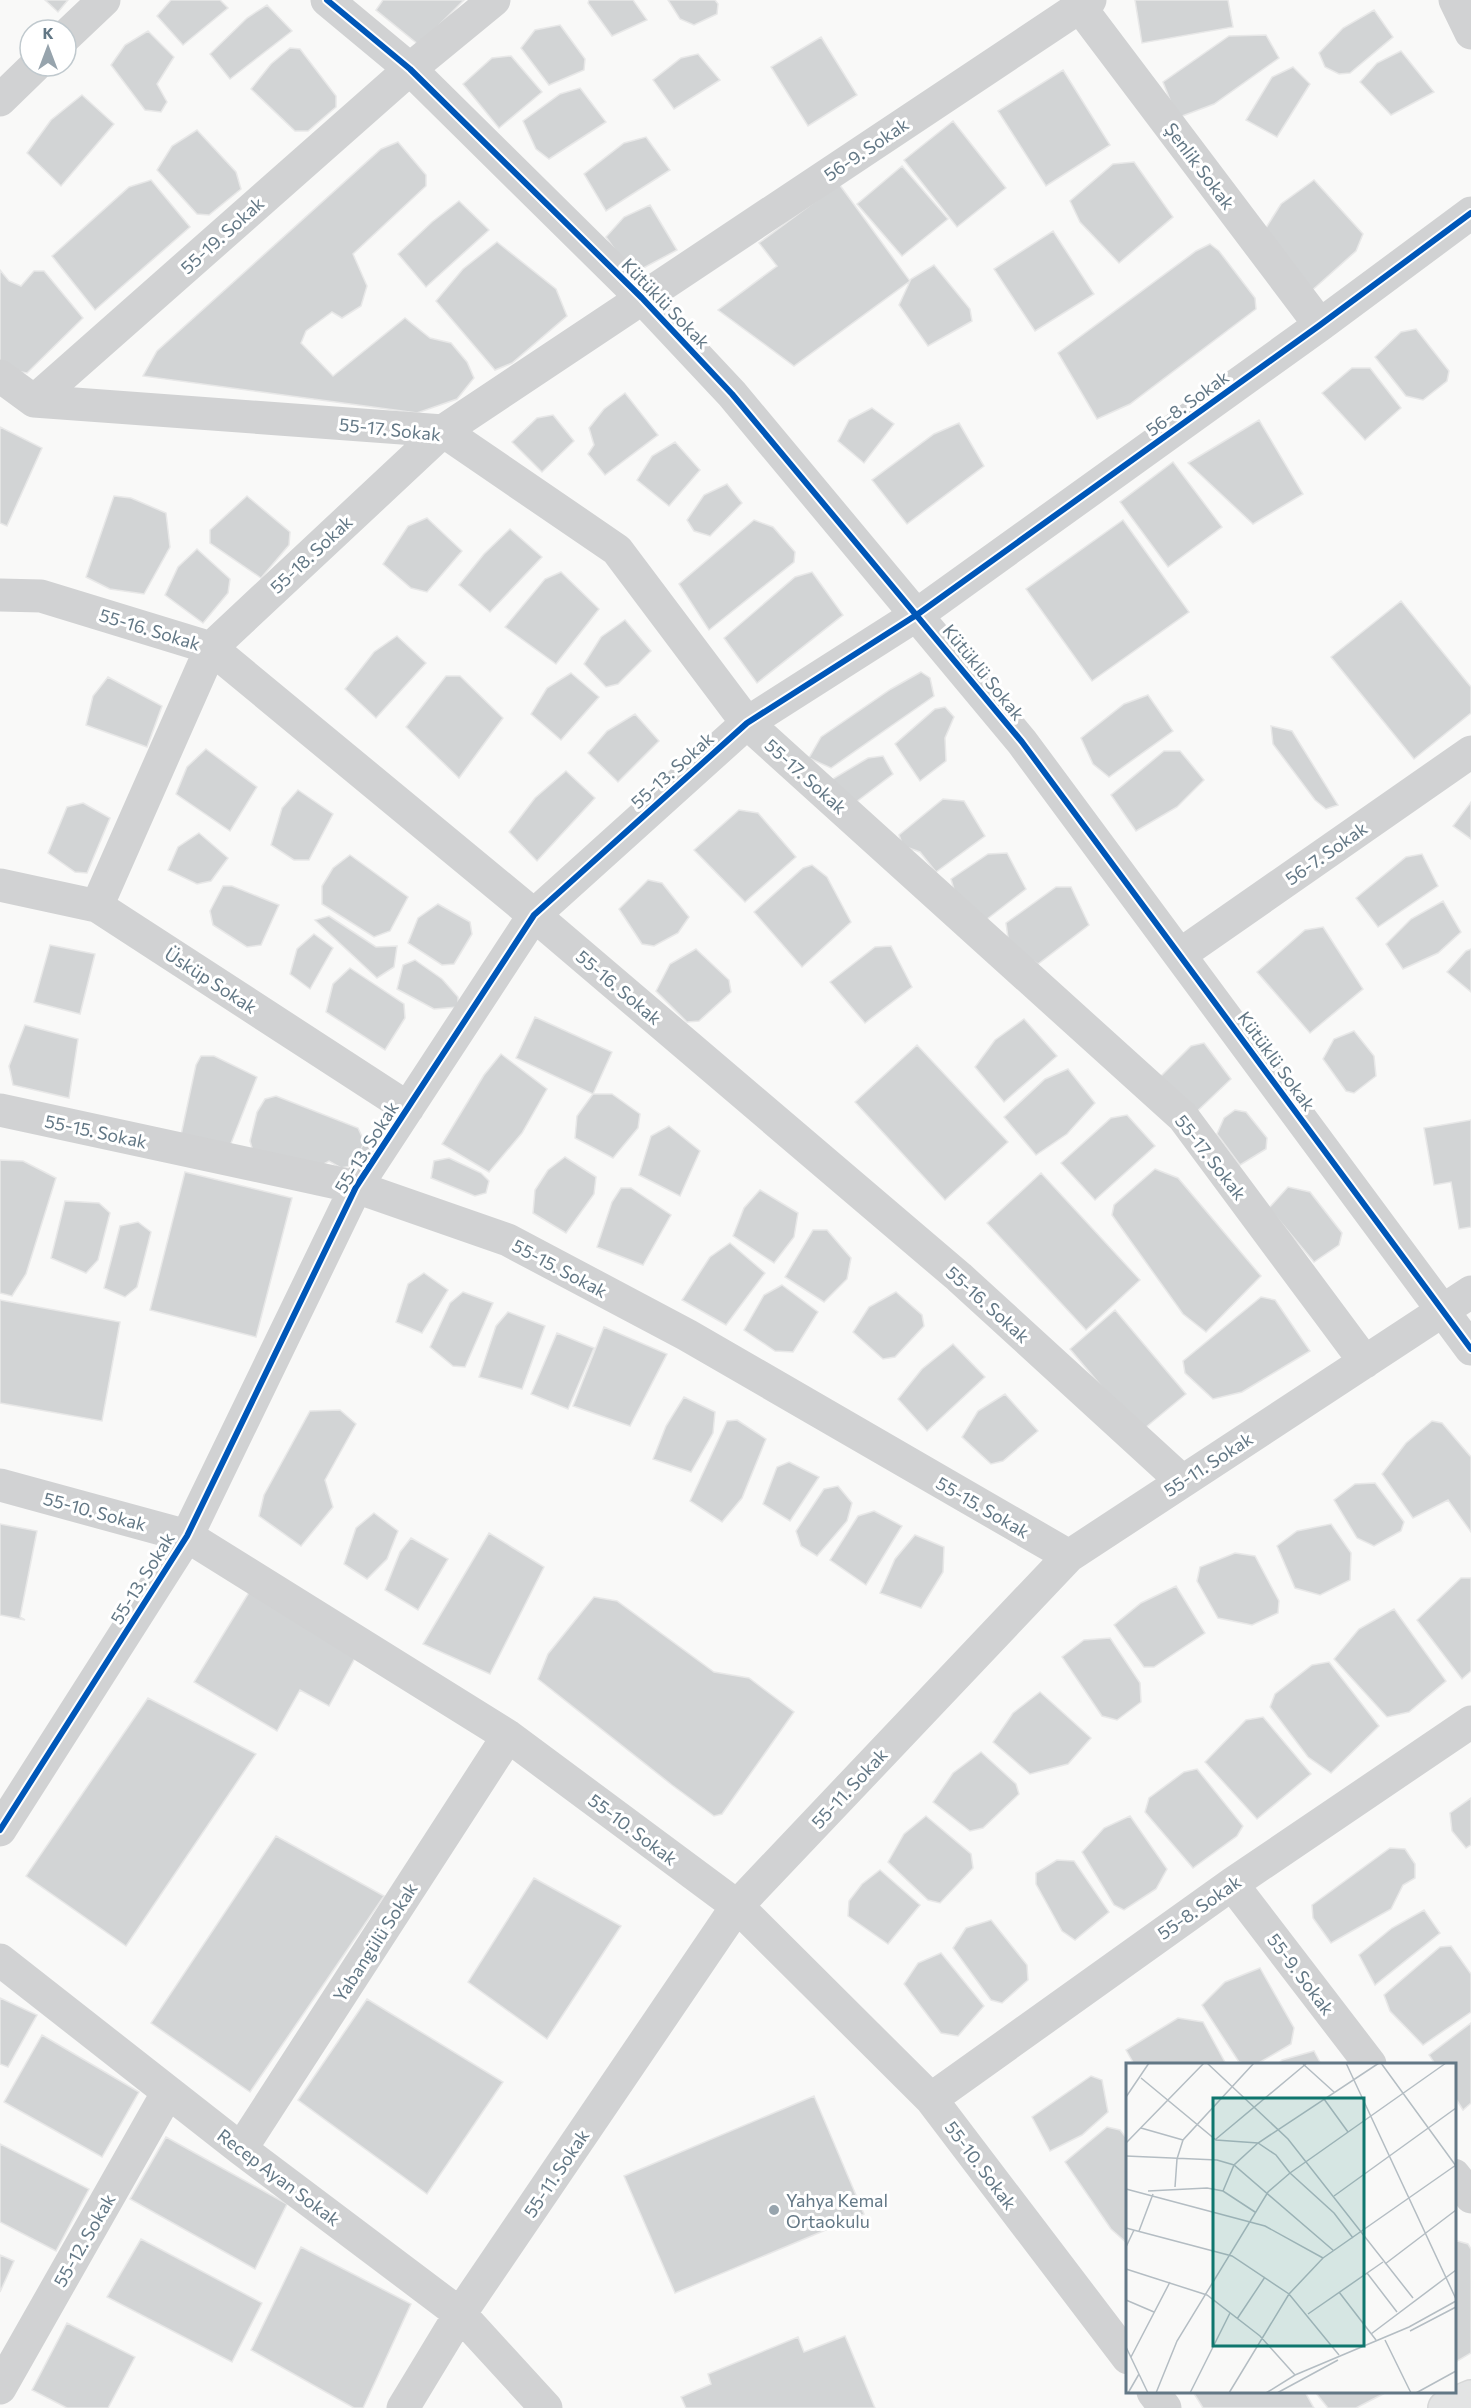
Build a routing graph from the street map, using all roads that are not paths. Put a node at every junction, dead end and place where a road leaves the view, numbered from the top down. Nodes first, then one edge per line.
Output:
1 (104, 0) edge
2 (327, 0) edge
3 (494, 0) edge
4 (1455, 0) edge
5 (1085, 3) edge
6 (78, 25) edge
7 (1471, 33) edge
8 (410, 69) junction
9 (23, 78) edge
10 (0, 100) edge
11 (1471, 213) edge
12 (642, 298) junction
13 (1320, 325) junction
14 (0, 376) edge
15 (34, 401) junction
16 (443, 431) junction
17 (0, 595) edge
18 (918, 614) junction
19 (211, 648) junction
20 (747, 723) junction
21 (1471, 752) edge
22 (0, 885) edge
23 (97, 906) junction
24 (534, 915) junction
25 (1181, 954) junction
26 (408, 1108) junction
27 (0, 1110) edge
28 (356, 1187) junction
29 (1471, 1293) edge
30 (1443, 1312) junction
31 (1471, 1349) edge
32 (1365, 1362) junction
33 (1182, 1481) junction
34 (0, 1485) edge
35 (187, 1536) junction
36 (1069, 1556) junction
37 (1471, 1722) edge
38 (508, 1736) junction
39 (0, 1830) edge
40 (1232, 1884) junction
41 (737, 1906) junction
42 (0, 1960) edge
43 (1369, 2063) edge
44 (168, 2092) junction
45 (931, 2099) junction
46 (241, 2149) junction
47 (1456, 2176) edge
48 (1471, 2197) edge
49 (460, 2314) junction
50 (1126, 2355) edge
51 (0, 2388) edge
52 (1155, 2393) edge
53 (1471, 2397) edge
54 (403, 2408) edge
55 (546, 2408) edge
56 (1166, 2408) edge
57 (1445, 2408) edge

1 - 6 street
2 - 8 street, Kütüklü Sokak
3 - 8 street, 55-19. Sokak
4 - 7 street
5 - 12 street, 56-9. Sokak
5 - 13 street, Şenlik Sokak
8 - 12 street, Kütüklü Sokak
8 - 15 street, 55-19. Sokak
9 - 10 street
11 - 13 street, 56-8. Sokak
12 - 16 street, 55-18. Sokak
12 - 18 street, Kütüklü Sokak
13 - 18 street, 56-8. Sokak
14 - 15 street
15 - 16 street, 55-17. Sokak
16 - 19 street, 55-18. Sokak
16 - 20 street, 55-17. Sokak
17 - 19 street, 55-16. Sokak
18 - 20 street, 55-13. Sokak
18 - 25 street, Kütüklü Sokak
19 - 23 street, 55-18. Sokak
19 - 24 street, 55-16. Sokak
20 - 24 street, 55-13. Sokak
20 - 32 street, 55-17. Sokak
21 - 25 street, 56-7. Sokak
22 - 23 street, Üsküp Sokak
23 - 26 street, Üsküp Sokak
24 - 26 street, 55-13. Sokak
24 - 33 street, 55-16. Sokak
25 - 30 street, Kütüklü Sokak
26 - 28 street, 55-13. Sokak
27 - 28 street, 55-15. Sokak
28 - 35 street, 55-13. Sokak
28 - 36 street, 55-15. Sokak
29 - 30 street, 55-11. Sokak
30 - 31 street, Kütüklü Sokak
30 - 32 street, 55-11. Sokak
32 - 33 street, 55-11. Sokak
33 - 36 street, 55-11. Sokak
34 - 35 street, 55-10. Sokak
35 - 38 street, 55-10. Sokak
35 - 39 street, 55-13. Sokak
36 - 41 street, 55-11. Sokak
37 - 40 street, 55-8. Sokak
38 - 41 street, 55-10. Sokak
38 - 46 street, Yabangülü Sokak
40 - 43 street, 55-9. Sokak
40 - 45 street, 55-8. Sokak
41 - 45 street, 55-10. Sokak
41 - 49 street, 55-11. Sokak
42 - 44 street, Recep Ayan Sokak
44 - 46 street, Recep Ayan Sokak
44 - 51 street, 55-12. Sokak
45 - 50 street, 55-10. Sokak
46 - 49 street, Recep Ayan Sokak
47 - 48 street
49 - 54 street, 55-11. Sokak
49 - 55 street, Recep Ayan Sokak
52 - 56 street
53 - 57 main road

